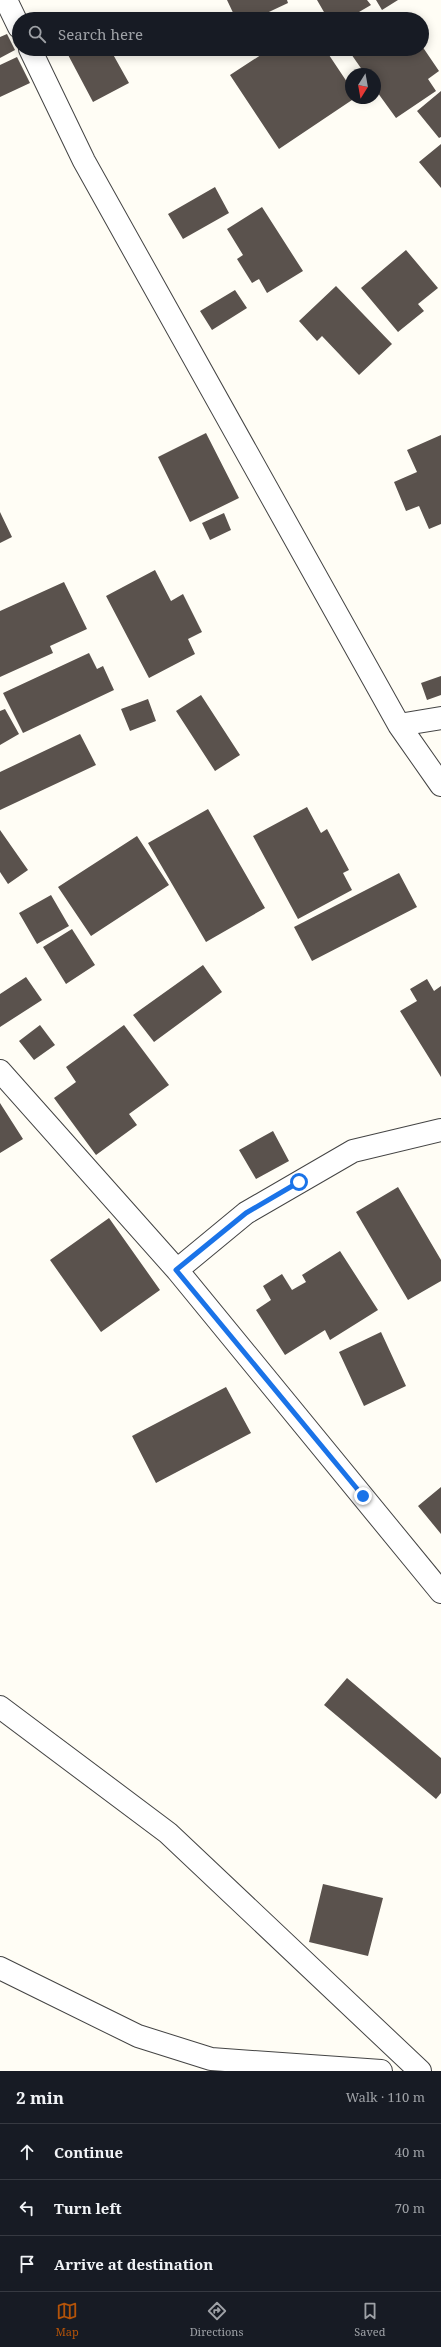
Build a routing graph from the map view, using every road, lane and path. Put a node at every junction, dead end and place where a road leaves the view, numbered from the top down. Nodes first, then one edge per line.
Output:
1 (6, 0) edge
2 (12, 12) edge
3 (33, 56) edge
4 (441, 718) edge
5 (399, 725) junction
6 (441, 785) edge
7 (0, 1071) edge
8 (441, 1130) edge
9 (176, 1270) junction
10 (441, 1592) edge
11 (0, 1707) edge
12 (0, 1968) edge
13 (381, 2071) edge
14 (420, 2071) edge

1 - 2 street
3 - 5 street
4 - 5 street
5 - 6 street
7 - 9 street
8 - 9 street
9 - 10 street
11 - 14 street
12 - 13 street

